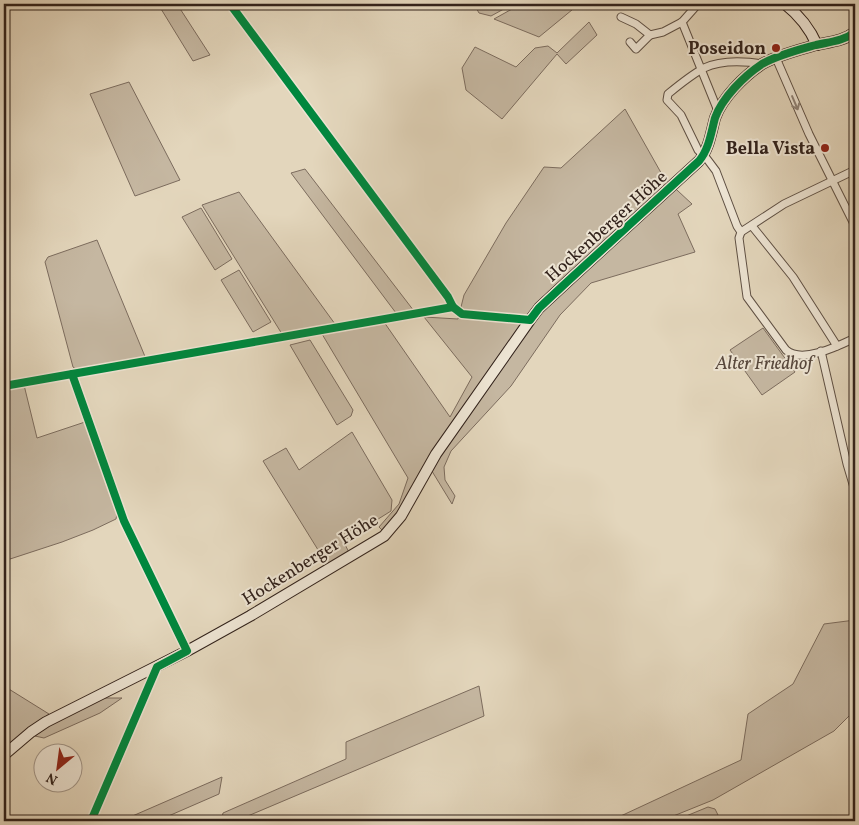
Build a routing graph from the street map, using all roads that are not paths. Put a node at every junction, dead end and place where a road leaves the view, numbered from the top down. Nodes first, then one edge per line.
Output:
1 (698, 4) edge
2 (785, 4) edge
3 (621, 17) dead end
4 (682, 22) junction
5 (855, 32) edge
6 (650, 35) junction
7 (630, 42) dead end
8 (817, 45) junction
9 (776, 58) junction
10 (763, 64) junction
11 (702, 69) junction
12 (718, 111) junction
13 (703, 156) junction
14 (855, 170) edge
15 (832, 181) junction
16 (752, 226) junction
17 (855, 226) edge
18 (741, 232) junction
19 (855, 338) edge
20 (837, 346) junction
21 (821, 351) junction
22 (855, 491) edge
23 (4, 755) edge

1 - 4 street
2 - 8 street
3 - 6 street
4 - 6 street
4 - 11 street
5 - 8 street
6 - 7 street
8 - 9 street
9 - 10 street
9 -> 15 street
10 - 11 street
10 - 12 street
11 - 12 street
11 - 13 street
12 - 13 street
13 - 18 street
13 - 23 street, Hockenberger Höhe
14 - 15 street
15 - 16 street
15 - 17 street
16 - 18 street
16 - 20 street
18 - 21 street
19 - 20 street
20 - 21 street
21 - 22 street

